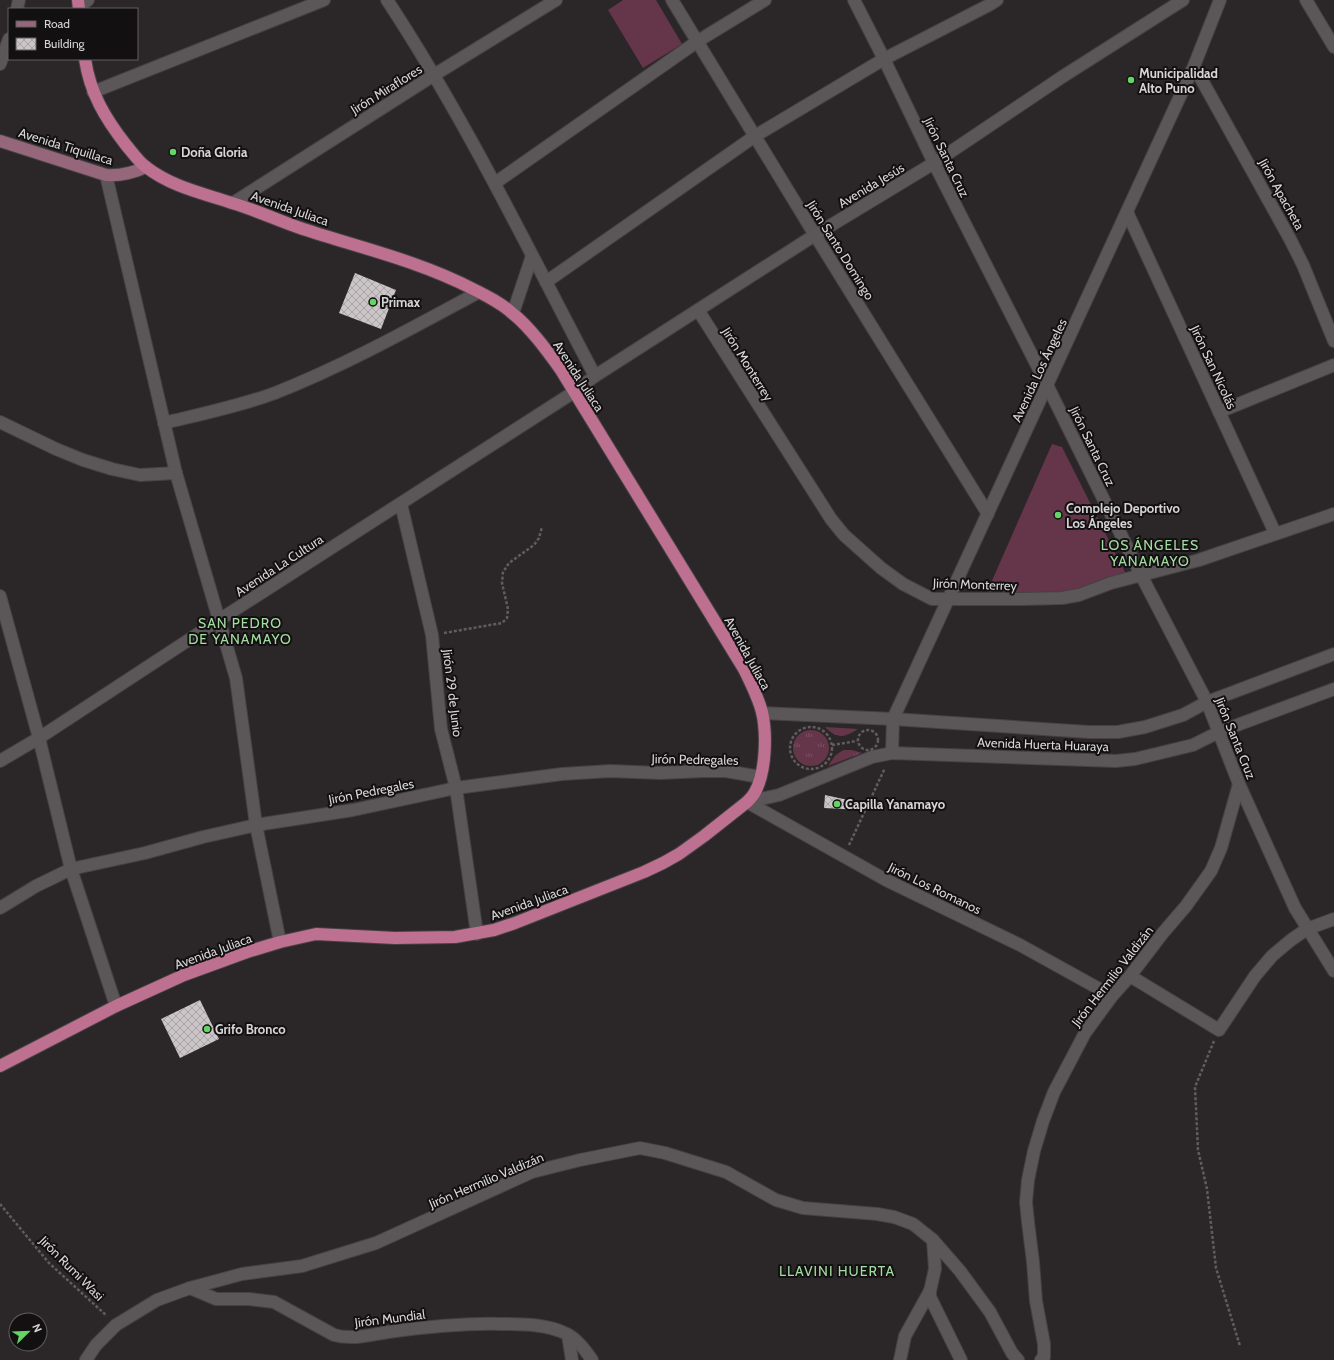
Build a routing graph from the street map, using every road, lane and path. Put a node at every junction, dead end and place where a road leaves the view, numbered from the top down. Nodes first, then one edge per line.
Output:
1 (324, 0) edge
2 (386, 0) edge
3 (556, 0) edge
4 (672, 0) edge
5 (765, 0) edge
6 (854, 0) edge
7 (997, 0) edge
8 (1183, 0) edge
9 (1220, 0) edge
10 (1306, 0) edge
11 (698, 41) junction
12 (8, 42) edge
13 (1334, 47) edge
14 (884, 59) junction
15 (85, 60) edge
16 (0, 64) edge
17 (1194, 66) junction
18 (434, 75) junction
19 (93, 92) junction
20 (755, 136) junction
21 (0, 141) edge
22 (934, 163) junction
23 (146, 167) junction
24 (106, 175) junction
25 (495, 183) junction
26 (233, 203) junction
27 (1127, 212) junction
28 (815, 235) junction
29 (532, 256) junction
30 (546, 282) junction
31 (479, 292) junction
32 (698, 310) junction
33 (513, 313) junction
34 (1334, 341) edge
35 (1334, 365) edge
36 (595, 376) junction
37 (1047, 385) junction
38 (574, 392) junction
39 (1219, 412) junction
40 (0, 422) edge
41 (164, 423) junction
42 (176, 473) junction
43 (401, 504) junction
44 (988, 514) junction
45 (1334, 514) edge
46 (542, 527) dead end
47 (1275, 533) junction
48 (1141, 575) junction
49 (0, 596) edge
50 (950, 599) junction
51 (219, 620) junction
52 (432, 635) junction
53 (1334, 654) edge
54 (1334, 689) edge
55 (1207, 702) junction
56 (762, 713) junction
57 (893, 719) junction
58 (1219, 732) junction
59 (39, 738) junction
60 (858, 741) junction
61 (832, 745) junction
62 (892, 753) junction
63 (0, 762) edge
64 (760, 777) junction
65 (1239, 784) junction
66 (456, 788) junction
67 (747, 802) junction
68 (256, 825) junction
69 (844, 857) junction
70 (71, 869) junction
71 (0, 908) edge
72 (1334, 919) edge
73 (1307, 929) junction
74 (477, 934) junction
75 (280, 942) junction
76 (1334, 970) edge
77 (1130, 976) junction
78 (1112, 996) junction
79 (116, 1006) junction
80 (1219, 1030) junction
81 (0, 1066) edge
82 (0, 1204) edge
83 (933, 1240) junction
84 (190, 1288) junction
85 (930, 1291) junction
86 (116, 1325) junction
87 (568, 1334) junction
88 (1240, 1346) dead end
89 (86, 1360) edge
90 (572, 1360) edge
91 (592, 1360) edge
92 (900, 1360) edge
93 (961, 1360) edge
94 (1018, 1360) edge
95 (1041, 1360) edge

1 - 19 street
2 - 18 street
3 - 18 street, Jirón Miraflores
4 - 11 street, Jirón Santo Domingo
5 - 11 street
6 - 14 street, Jirón Santa Cruz
7 - 14 street
8 - 22 street, Avenida Jesús
9 - 17 street, Avenida Los Ángeles
10 - 13 street
11 - 20 street, Jirón Santo Domingo
11 - 25 street
12 - 16 street
14 - 20 street
14 - 22 street, Jirón Santa Cruz
15 - 19 highway, Avenida Juliaca
17 - 27 street, Avenida Los Ángeles
17 - 34 street, Jirón Apacheta
18 - 25 street
18 - 26 street, Jirón Miraflores
19 - 23 highway, Avenida Juliaca
20 - 28 street, Jirón Santo Domingo
20 - 30 street
21 - 24 main road, Avenida Tiquillaca
22 - 28 street, Avenida Jesús
22 - 37 street, Jirón Santa Cruz
23 - 24 main road, Avenida Tiquillaca
23 - 26 highway, Avenida Juliaca
24 - 41 street
25 - 29 street
26 - 31 highway, Avenida Juliaca
27 - 37 street, Avenida Los Ángeles
27 - 39 street, Jirón San Nicolás
28 - 32 street, Avenida Jesús
28 - 44 street, Jirón Santo Domingo
29 - 30 street
29 - 33 street
30 - 36 street
31 - 33 highway, Avenida Juliaca
31 - 41 street
32 - 36 street, Avenida Jesús
32 - 50 street, Jirón Monterrey
33 - 38 highway, Avenida Juliaca
35 - 39 street
36 - 38 street, Avenida Jesús
37 - 44 street, Avenida Los Ángeles
37 - 48 street, Jirón Santa Cruz
38 - 43 street, Avenida La Cultura
38 - 56 highway, Avenida Juliaca
39 - 47 street, Jirón San Nicolás
40 - 42 street
41 - 42 street
42 - 51 street
43 - 51 street, Avenida La Cultura
43 - 52 street, Jirón 29 de Junio
44 - 50 street, Avenida Los Ángeles
45 - 47 street, Jirón Monterrey
46 - 52 path
47 - 48 street, Jirón Monterrey
48 - 50 street, Jirón Monterrey
48 - 55 street, Jirón Santa Cruz
49 - 59 street
50 - 57 street, Avenida Los Ángeles
51 - 59 street, Avenida La Cultura
51 - 68 street
52 - 66 street, Jirón 29 de Junio
53 - 55 street, Avenida Huerta Huaraya
54 - 58 street, Avenida Huerta Huaraya
55 - 57 street, Avenida Huerta Huaraya
55 - 58 street, Jirón Santa Cruz
56 - 57 street, Avenida Huerta Huaraya
56 - 64 highway, Avenida Juliaca
57 - 62 street, Avenida Los Ángeles
58 - 62 street, Avenida Huerta Huaraya
58 - 65 street, Jirón Santa Cruz
59 - 63 street, Avenida La Cultura
59 - 70 street
60 - 60 path
60 - 61 path
61 - 61 path
62 - 67 street, Avenida Huerta Huaraya
62 - 69 path
64 - 66 street, Jirón Pedregales
64 - 67 highway, Avenida Juliaca
65 - 73 street, Jirón Santa Cruz
65 - 77 street, Jirón Hermilio Valdizán
66 - 68 street, Jirón Pedregales
66 - 74 street, Jirón 29 de Junio
67 - 69 street, Jirón Los Romanos
67 - 74 highway, Avenida Juliaca
68 - 70 street, Jirón Pedregales
68 - 75 street
69 - 78 street, Jirón Los Romanos
70 - 71 street, Jirón Pedregales
70 - 79 street
72 - 73 street
73 - 76 street, Jirón Santa Cruz
73 - 80 street
74 - 75 highway, Avenida Juliaca
75 - 79 highway, Avenida Juliaca
77 - 78 street, Jirón Hermilio Valdizán
77 - 80 street
78 - 95 street, Jirón Hermilio Valdizán
79 - 81 highway, Avenida Juliaca
80 - 88 path
82 - 86 path, Jirón Rumi Wasi
83 - 84 street, Jirón Hermilio Valdizán
83 - 85 street
83 - 94 street, Jirón Hermilio Valdizán
84 - 86 street, Jirón Hermilio Valdizán
84 - 87 street, Jirón Mundial
85 - 92 street
85 - 93 street
86 - 89 street, Jirón Hermilio Valdizán
87 - 90 street
87 - 91 street, Jirón Mundial

